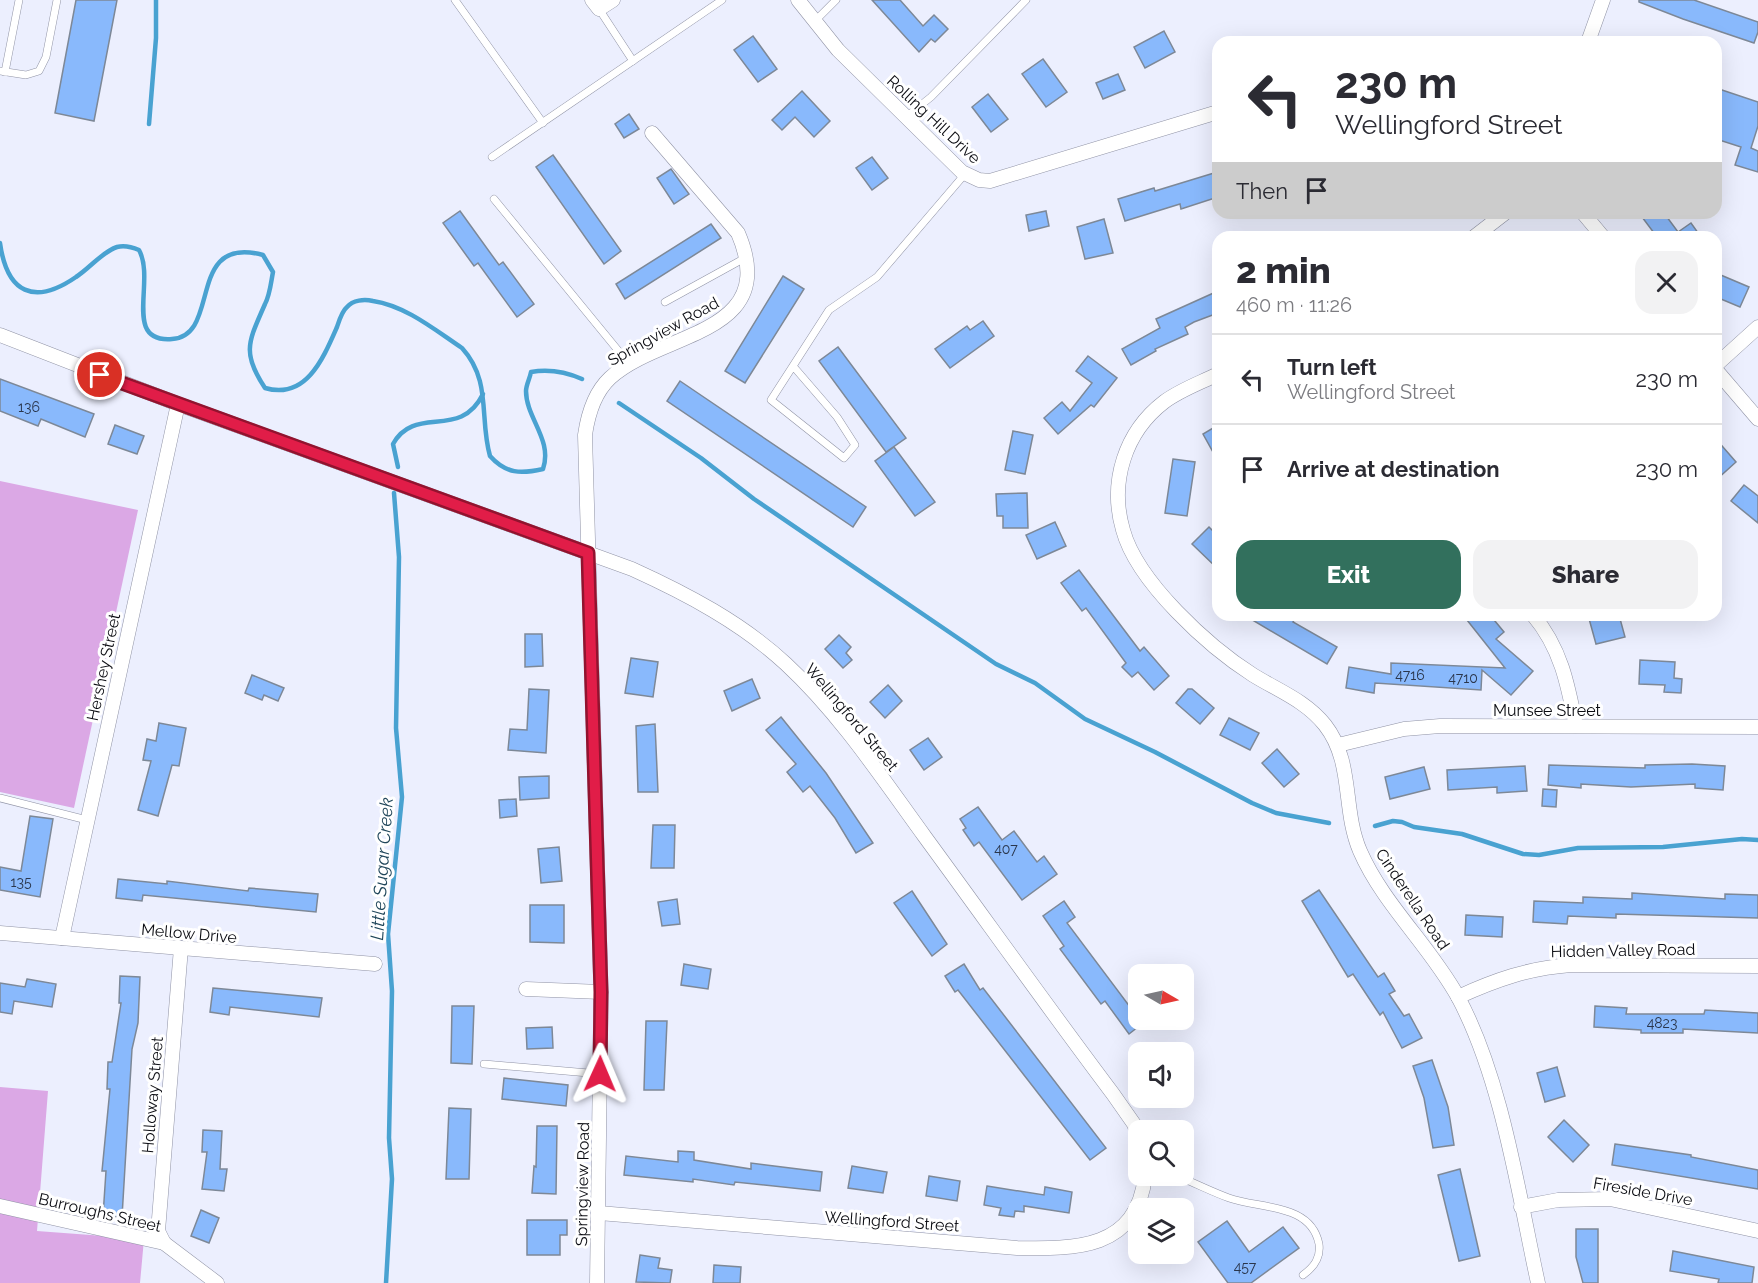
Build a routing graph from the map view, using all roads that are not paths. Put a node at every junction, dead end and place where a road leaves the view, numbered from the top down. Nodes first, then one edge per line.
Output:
1 (19, 0) edge
2 (57, 0) edge
3 (455, 0) edge
4 (613, 0) edge
5 (722, 0) edge
6 (798, 0) edge
7 (836, 0) edge
8 (1026, 0) edge
9 (1603, 0) edge
10 (596, 5) edge
11 (815, 21) junction
12 (1590, 36) edge
13 (633, 61) junction
14 (3, 72) edge
15 (1212, 114) edge
16 (906, 117) junction
17 (543, 123) junction
18 (652, 133) dead end
19 (492, 157) dead end
20 (965, 174) junction
21 (494, 199) dead end
22 (1497, 219) edge
23 (1588, 219) edge
24 (1482, 231) edge
25 (1599, 231) edge
26 (745, 258) junction
27 (665, 302) dead end
28 (1758, 327) edge
29 (0, 335) edge
30 (1722, 362) edge
31 (630, 365) junction
32 (793, 366) junction
33 (1722, 375) edge
34 (1212, 377) edge
35 (178, 404) junction
36 (1758, 419) edge
37 (588, 553) junction
38 (1537, 621) edge
39 (1576, 726) junction
40 (1758, 728) edge
41 (1338, 745) junction
42 (0, 798) edge
43 (87, 820) junction
44 (0, 933) edge
45 (62, 938) junction
46 (181, 948) junction
47 (375, 964) dead end
48 (1758, 966) edge
49 (526, 989) dead end
50 (601, 992) junction
51 (1458, 997) junction
52 (484, 1064) dead end
53 (600, 1074) junction
54 (1131, 1120) edge
55 (1194, 1183) edge
56 (1142, 1186) edge
57 (0, 1206) edge
58 (1521, 1207) junction
59 (598, 1213) junction
60 (1758, 1231) edge
61 (164, 1243) junction
62 (1303, 1275) dead end
63 (217, 1283) edge
64 (597, 1283) edge
65 (1538, 1283) edge

1 - 14 lane
2 - 14 lane
3 - 17 lane
4 - 10 street
5 - 13 lane
6 - 11 street, Rolling Hill Drive
7 - 11 lane
8 - 16 lane
9 - 12 street
10 - 13 lane
11 - 16 street, Rolling Hill Drive
13 - 17 lane
15 - 20 street, Rolling Hill Drive
16 - 20 street, Rolling Hill Drive
17 - 19 lane
18 - 26 street
20 - 32 lane
21 - 31 lane
22 - 24 street
23 - 25 street
26 - 27 lane
26 - 31 street, Springview Road
28 - 30 street
29 - 35 street, Wellingford Street
31 - 37 street, Springview Road
32 - 32 lane
33 - 36 street
34 - 41 street, Cinderella Road
35 - 37 street, Wellingford Street
35 - 43 street, Hershey Street
37 - 50 street, Springview Road
37 - 54 street, Wellingford Street
38 - 39 street
39 - 40 street, Munsee Street
39 - 41 street, Munsee Street
41 - 51 street, Cinderella Road
42 - 43 lane
43 - 45 street, Hershey Street
44 - 45 street, Mellow Drive
45 - 46 street, Mellow Drive
46 - 47 street, Mellow Drive
46 - 61 street, Holloway Street
48 - 51 street, Hidden Valley Road
49 - 50 street
50 - 53 street, Springview Road
51 - 58 street, Cinderella Road
52 - 53 lane
53 - 59 street, Springview Road
55 - 62 lane
56 - 59 street, Wellingford Street
57 - 61 street, Burroughs Street
58 - 60 street, Fireside Drive
58 - 65 street, Cinderella Road
59 - 64 street, Springview Road
61 - 63 street, Burroughs Street

